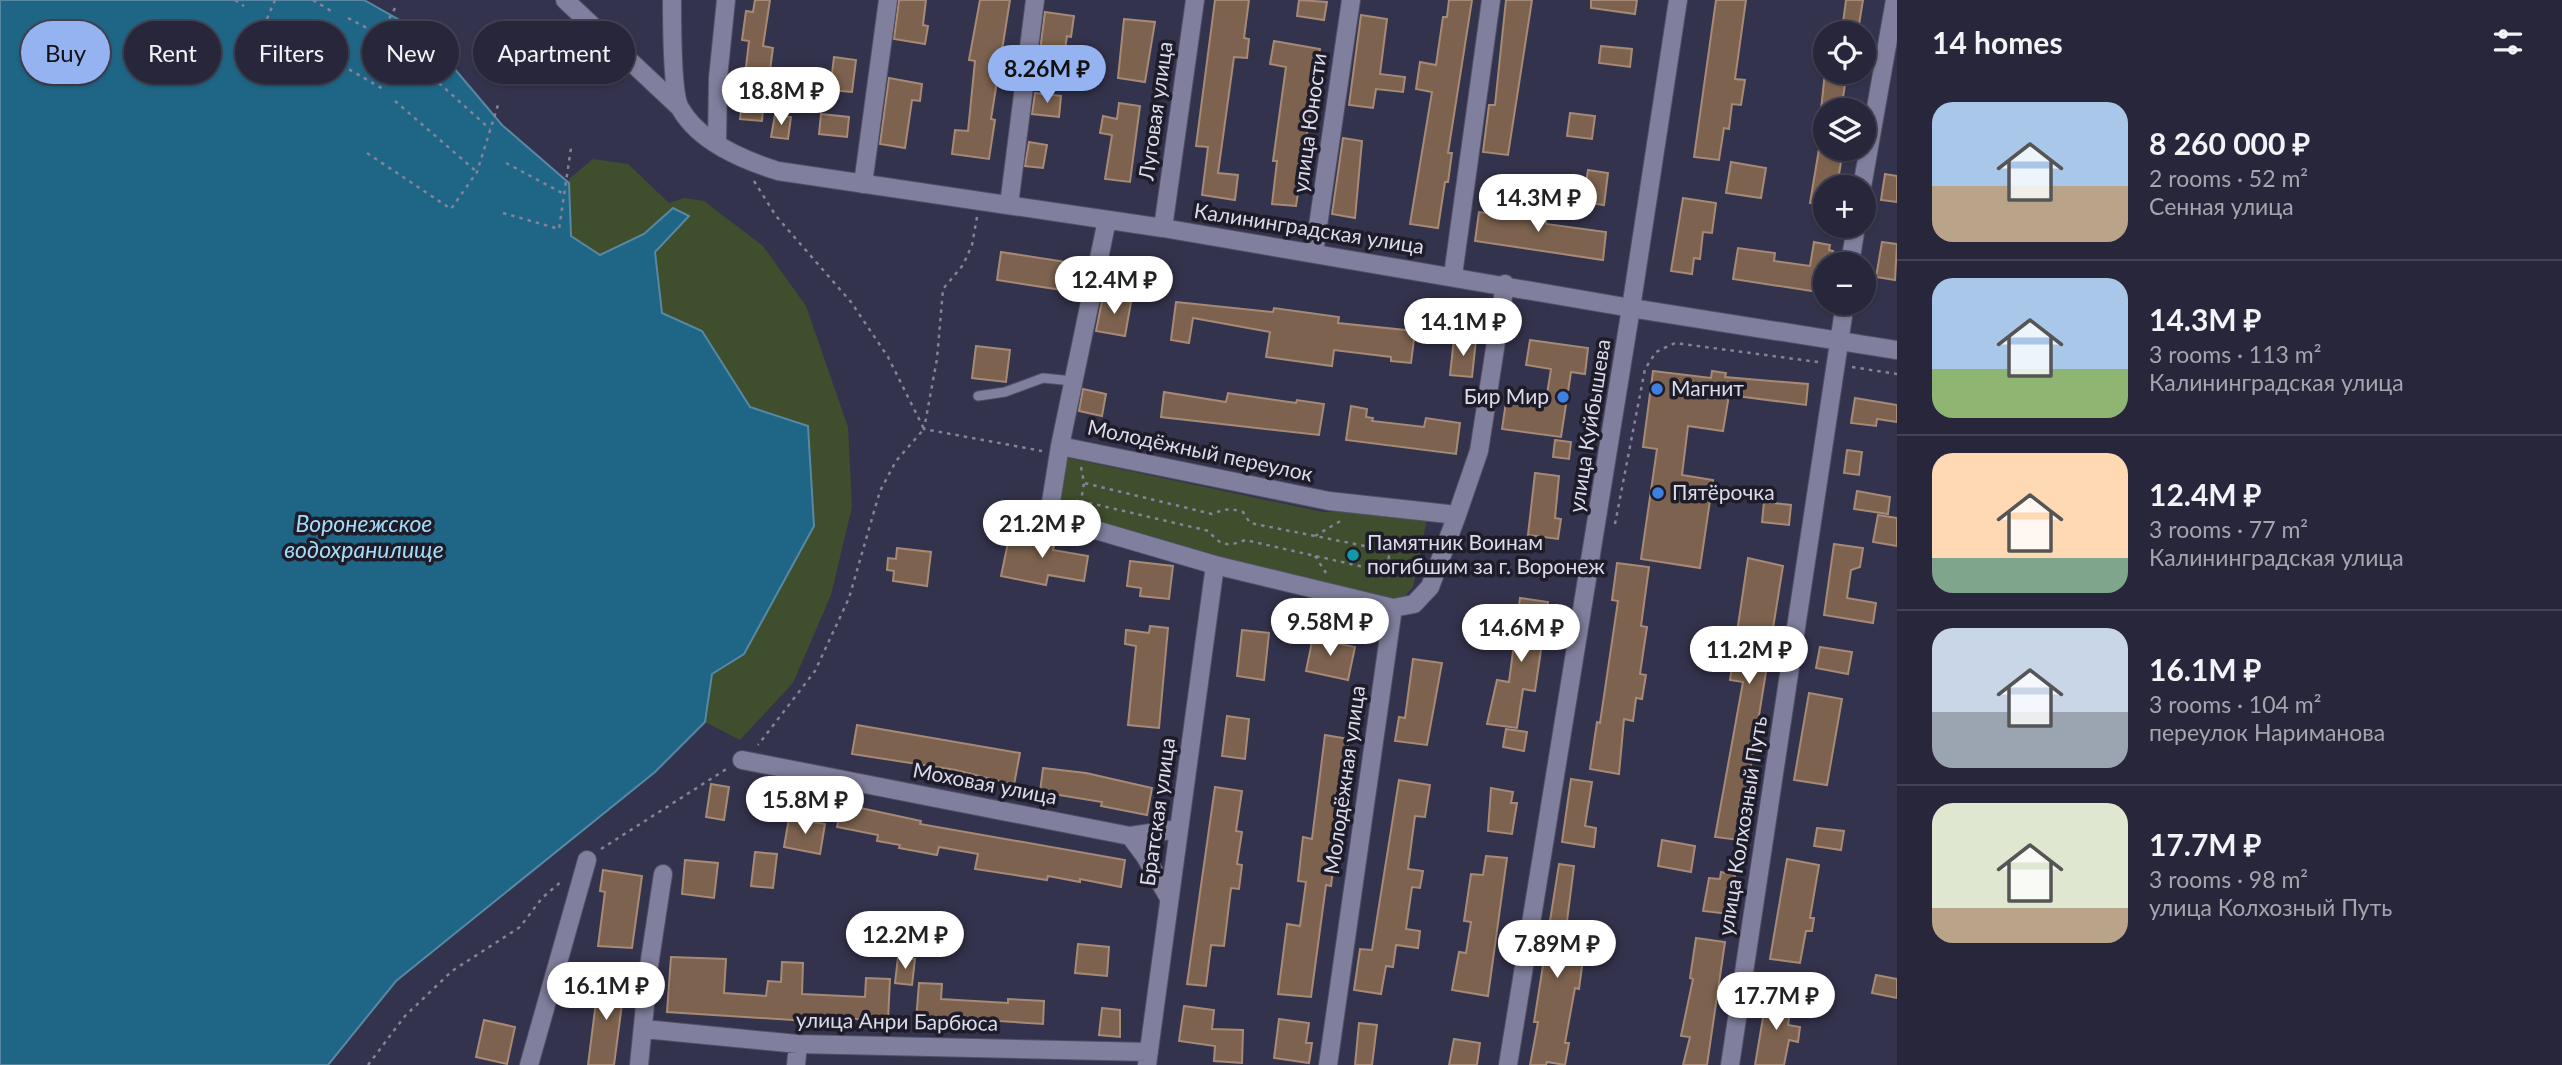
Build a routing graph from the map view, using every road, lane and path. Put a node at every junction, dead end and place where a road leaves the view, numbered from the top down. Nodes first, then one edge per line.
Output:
1 (235, 0) edge
2 (275, 0) edge
3 (313, 0) edge
4 (565, 0) edge
5 (671, 0) edge
6 (726, 0) edge
7 (888, 0) edge
8 (1035, 0) edge
9 (1195, 0) edge
10 (1351, 0) edge
11 (1491, 0) edge
12 (1678, 0) edge
13 (1895, 0) edge
14 (244, 6) dead end
15 (395, 8) dead end
16 (331, 11) dead end
17 (348, 18) dead end
18 (388, 21) edge
19 (362, 25) edge
20 (440, 84) edge
21 (383, 89) dead end
22 (395, 101) dead end
23 (498, 105) dead end
24 (678, 106) junction
25 (492, 131) junction
26 (717, 144) junction
27 (571, 148) dead end
28 (367, 153) dead end
29 (506, 163) dead end
30 (477, 172) junction
31 (1864, 175) edge
32 (751, 176) dead end
33 (863, 184) junction
34 (564, 194) junction
35 (979, 201) junction
36 (1009, 205) junction
37 (503, 213) dead end
38 (1107, 220) junction
39 (1163, 228) junction
40 (1314, 253) junction
41 (1452, 275) junction
42 (1505, 284) junction
43 (1632, 308) junction
44 (1843, 315) edge
45 (1839, 340) junction
46 (1675, 343) dead end
47 (1897, 349) edge
48 (1836, 365) junction
49 (1897, 374) edge
50 (1073, 381) junction
51 (978, 396) dead end
52 (924, 429) junction
53 (1066, 450) junction
54 (1084, 483) junction
55 (1457, 515) junction
56 (1215, 565) junction
57 (1393, 608) junction
58 (742, 760) junction
59 (1178, 829) junction
60 (1129, 836) junction
61 (587, 860) junction
62 (663, 874) dead end
63 (1169, 898) junction
64 (645, 1029) junction
65 (798, 1044) junction
66 (979, 1046) junction
67 (1148, 1058) edge
68 (368, 1065) edge
69 (529, 1065) edge
70 (639, 1065) edge
71 (796, 1065) edge
72 (976, 1065) edge
73 (1328, 1065) edge
74 (1508, 1065) edge
75 (1730, 1065) edge

1 - 14 path
2 - 21 path
3 - 16 path
4 - 24 street, Калининградская улица
5 - 24 street
6 - 26 street
7 - 33 street
8 - 36 street
9 - 39 street, Луговая улица
10 - 40 street, улица Юности
11 - 41 street
12 - 43 street, улица Куйбышева
13 - 31 street
15 - 18 path
17 - 19 path
20 - 25 path
22 - 30 path
23 - 25 path
24 - 26 street, Калининградская улица
25 - 30 path
26 - 33 street, Калининградская улица
27 - 34 path
28 - 30 path
29 - 34 path
32 - 52 path
33 - 35 street, Калининградская улица
34 - 37 path
35 - 36 street, Калининградская улица
35 - 52 path
36 - 38 street, Калининградская улица
38 - 39 street, Калининградская улица
38 - 50 street
39 - 40 street, Калининградская улица
40 - 41 street, Калининградская улица
41 - 42 street, Калининградская улица
42 - 43 street, Калининградская улица
42 - 55 street
43 - 45 street, Калининградская улица
43 - 74 street, улица Куйбышева
44 - 45 street, улица Колхозный Путь
45 - 47 street, Калининградская улица
45 - 48 street, улица Колхозный Путь
46 - 48 path
48 - 49 path
48 - 75 street, улица Колхозный Путь
50 - 51 lane
50 - 53 street
52 - 53 path
52 - 58 path
53 - 54 path
53 - 55 street, Молодёжный переулок
53 - 56 street, Молодёжный переулок
54 - 54 path
55 - 57 street
56 - 57 street, Молодёжный переулок
56 - 59 street, Братская улица
57 - 73 street, Молодёжная улица
58 - 60 street, Моховая улица
58 - 61 path
59 - 60 street, Моховая улица
59 - 63 street, Братская улица
60 - 63 street
61 - 68 path
61 - 69 street
62 - 64 street
63 - 67 street, Братская улица
64 - 65 street, улица Анри Барбюса
64 - 70 street
65 - 66 street, улица Анри Барбюса
65 - 71 street
66 - 67 street, улица Анри Барбюса
66 - 72 street

